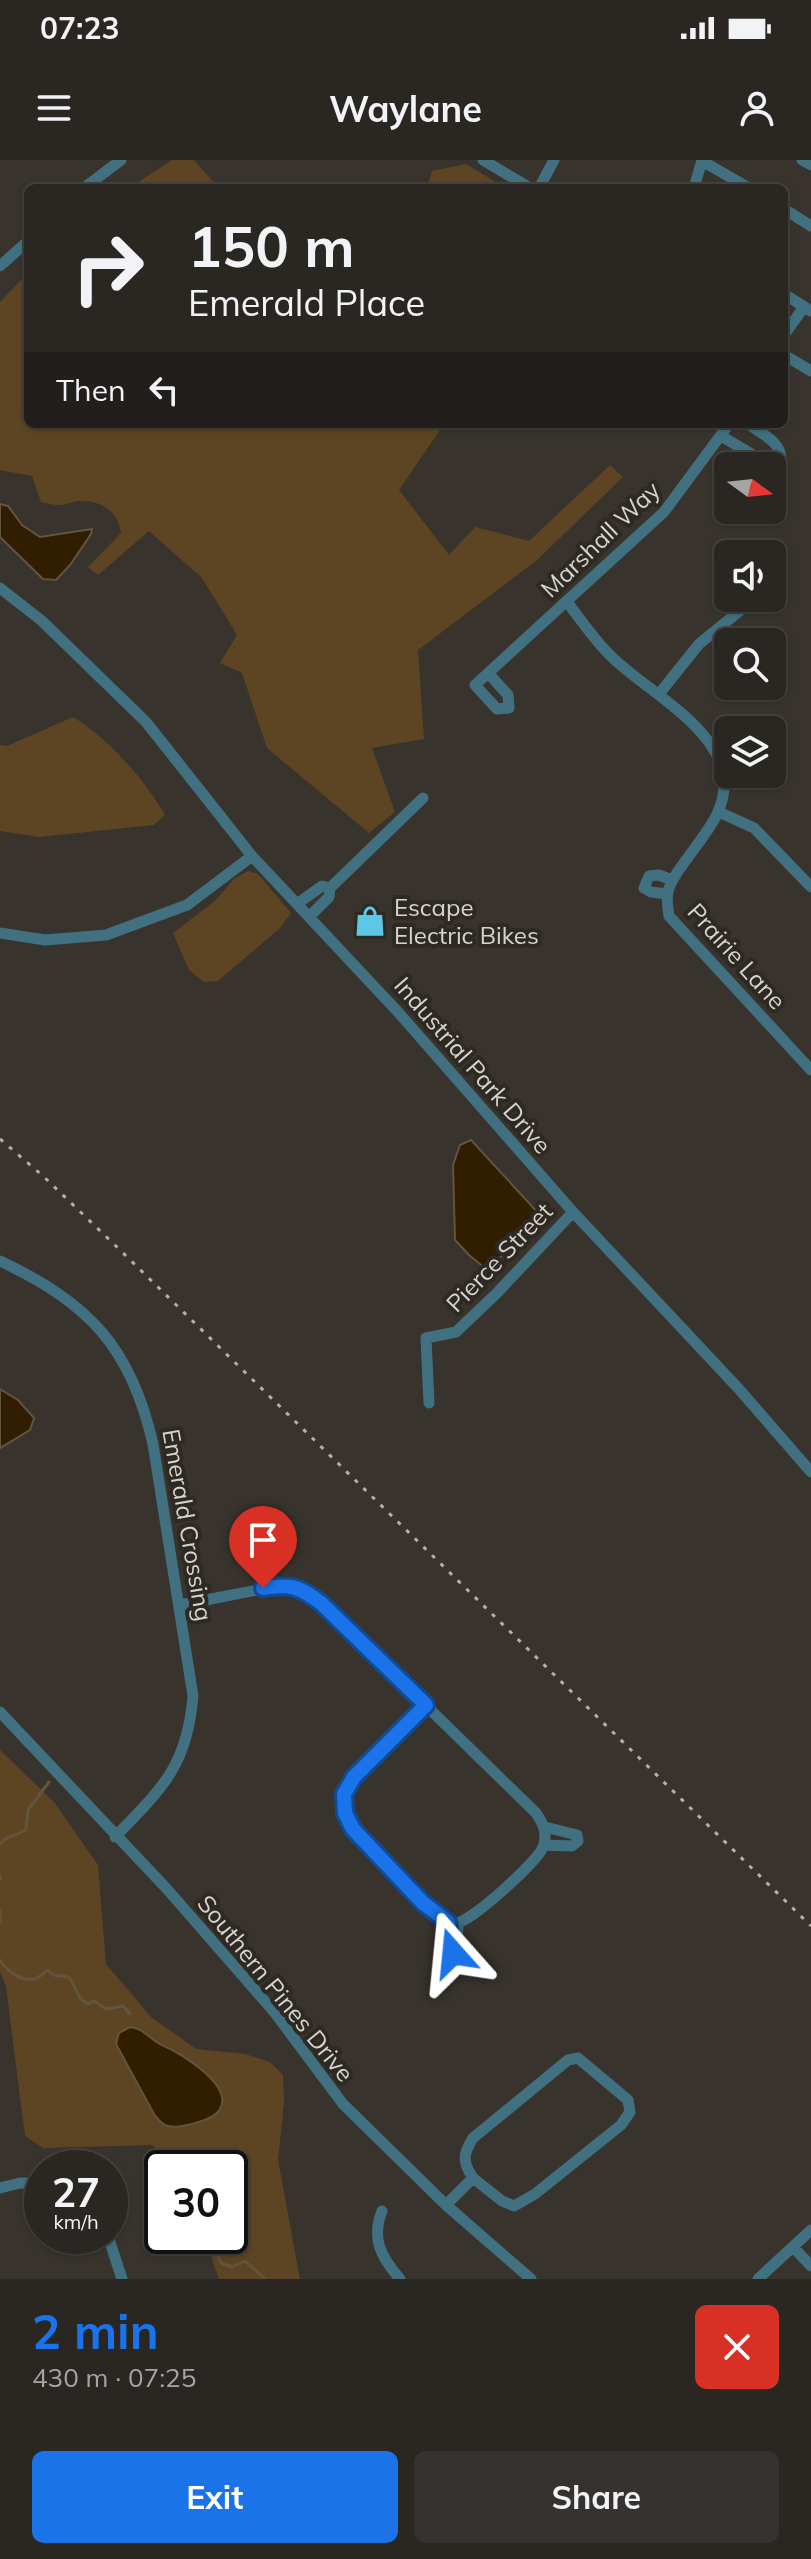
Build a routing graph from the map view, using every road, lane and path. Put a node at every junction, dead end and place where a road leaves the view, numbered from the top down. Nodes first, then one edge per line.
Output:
1 (121, 160) edge
2 (483, 160) edge
3 (554, 160) edge
4 (702, 160) edge
5 (802, 160) edge
6 (811, 165) edge
7 (89, 184) edge
8 (523, 184) edge
9 (541, 184) edge
10 (695, 184) edge
11 (742, 184) edge
12 (788, 212) edge
13 (811, 226) edge
14 (24, 244) edge
15 (3, 258) edge
16 (788, 296) edge
17 (808, 309) edge
18 (788, 331) edge
19 (788, 357) edge
20 (811, 371) edge
21 (726, 428) edge
22 (754, 428) edge
23 (721, 436) junction
24 (0, 588) edge
25 (567, 602) junction
26 (738, 612) edge
27 (488, 673) dead end
28 (659, 694) junction
29 (423, 798) dead end
30 (719, 812) junction
31 (252, 856) junction
32 (672, 880) junction
33 (811, 887) edge
34 (330, 888) junction
35 (667, 894) junction
36 (297, 904) junction
37 (309, 917) junction
38 (0, 933) edge
39 (811, 1070) edge
40 (573, 1212) junction
41 (0, 1261) edge
42 (429, 1403) dead end
43 (811, 1472) edge
44 (180, 1605) junction
45 (426, 1705) junction
46 (0, 1712) edge
47 (545, 1827) junction
48 (115, 1837) junction
49 (544, 1845) junction
50 (473, 2178) junction
51 (24, 2183) edge
52 (0, 2188) edge
53 (446, 2205) junction
54 (382, 2211) dead end
55 (811, 2230) edge
56 (793, 2247) junction
57 (114, 2254) edge
58 (811, 2266) edge
59 (122, 2279) edge
60 (400, 2279) edge
61 (531, 2279) edge
62 (758, 2279) edge

1 - 7 street
2 - 8 street
3 - 9 street
4 - 10 street
4 - 11 street
5 - 6 street
12 - 13 street
14 - 15 street
16 - 17 street
17 - 18 street
19 - 20 street
21 - 23 street, Marshall Way
22 - 23 street
23 - 25 street, Marshall Way
24 - 31 street, Industrial Park Drive
25 - 27 street, Marshall Way
25 - 28 street, Prairie Lane
26 - 28 street
28 - 30 street, Prairie Lane
29 - 34 street
30 - 32 street, Prairie Lane
30 - 33 street
31 - 36 street, Industrial Park Drive
31 - 38 street
32 - 35 street, Prairie Lane
32 - 35 street
34 - 36 street
34 - 37 street
35 - 39 street, Prairie Lane
36 - 37 street, Industrial Park Drive
37 - 40 street, Industrial Park Drive
40 - 42 street, Pierce Street
40 - 43 street, Industrial Park Drive
41 - 44 street, Emerald Crossing
44 - 45 street
44 - 48 street, Emerald Crossing
45 - 47 street
45 - 49 street
46 - 48 street, Southern Pines Drive
47 - 49 street
47 - 49 street
48 - 53 street, Southern Pines Drive
50 - 50 street
50 - 53 street
51 - 52 street
53 - 61 street, Southern Pines Drive
54 - 60 street
55 - 56 street
56 - 58 street
56 - 62 street
57 - 59 street

